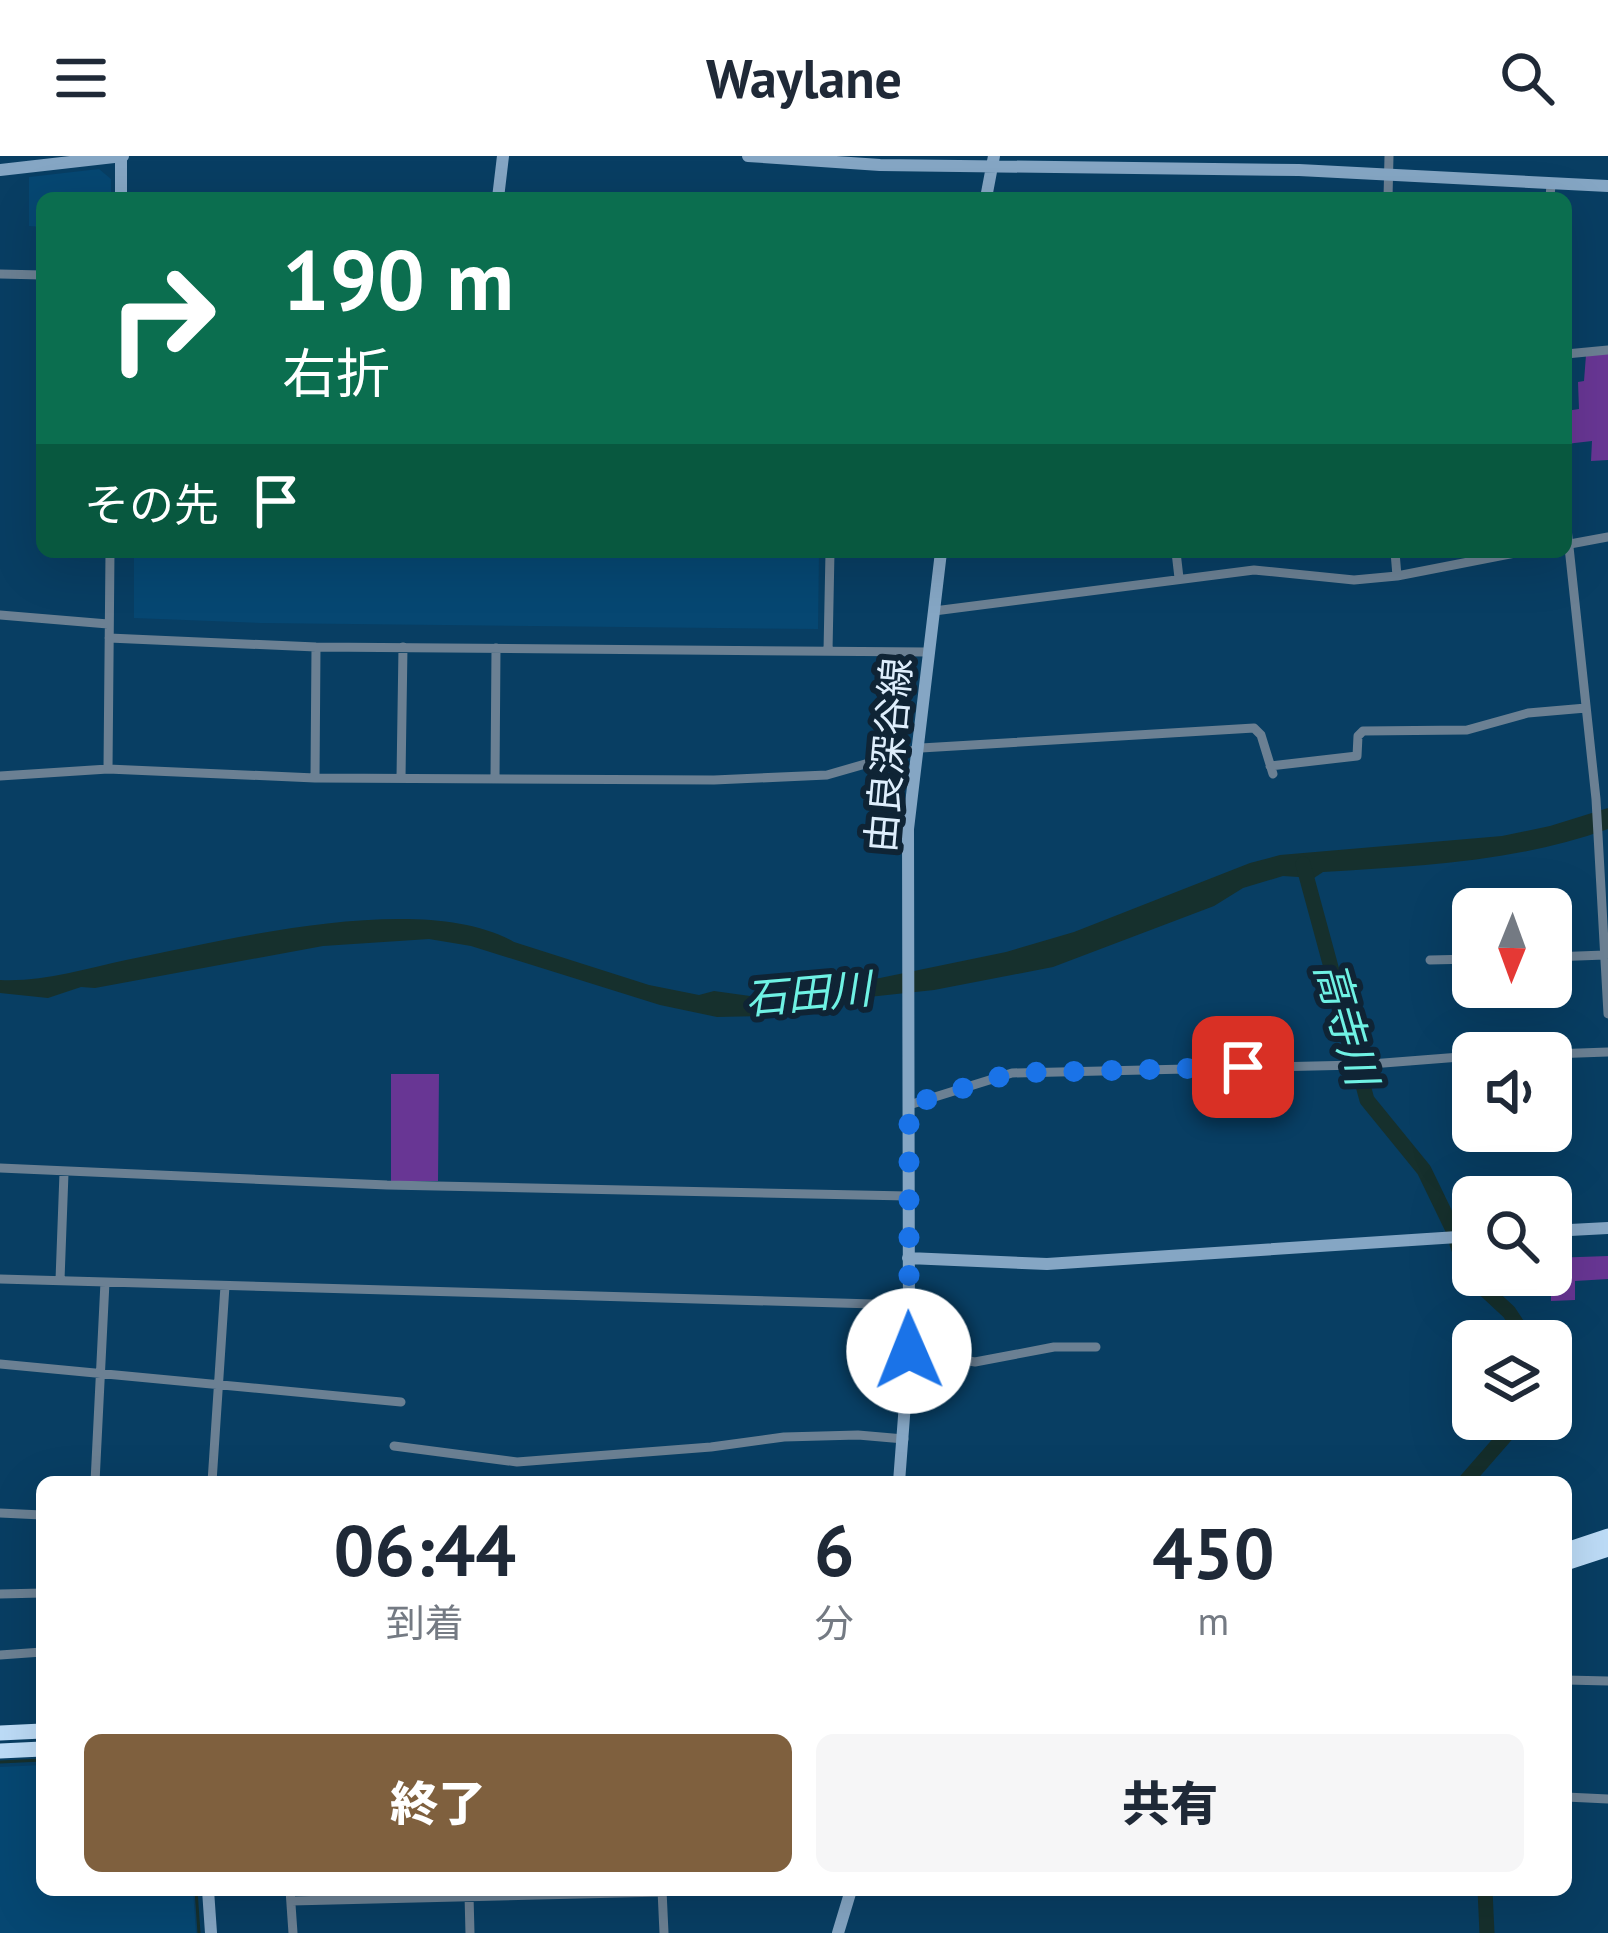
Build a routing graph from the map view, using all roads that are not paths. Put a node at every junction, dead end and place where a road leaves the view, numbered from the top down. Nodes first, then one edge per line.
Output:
1 (122, 156) edge
2 (503, 156) edge
3 (748, 156) edge
4 (1390, 156) edge
5 (992, 161) edge
6 (0, 170) edge
7 (1389, 173) junction
8 (1608, 186) edge
9 (1551, 191) edge
10 (121, 192) edge
11 (499, 192) edge
12 (987, 192) edge
13 (1388, 192) edge
14 (0, 274) edge
15 (36, 275) edge
16 (1608, 350) edge
17 (1572, 353) edge
18 (1608, 537) edge
19 (1572, 541) edge
20 (110, 558) edge
21 (830, 558) edge
22 (940, 558) edge
23 (1177, 558) edge
24 (1396, 558) edge
25 (1489, 558) edge
26 (1570, 558) edge
27 (1397, 576) junction
28 (1179, 578) junction
29 (934, 611) junction
30 (0, 615) edge
31 (108, 624) junction
32 (109, 638) junction
33 (316, 647) junction
34 (403, 647) junction
35 (496, 648) junction
36 (828, 651) junction
37 (927, 652) junction
38 (1586, 707) junction
39 (915, 750) junction
40 (108, 769) junction
41 (0, 776) edge
42 (315, 778) junction
43 (401, 778) junction
44 (495, 779) junction
45 (1605, 882) edge
46 (1606, 929) edge
47 (1605, 955) junction
48 (1572, 956) edge
49 (1452, 960) edge
50 (1430, 961) dead end
51 (1608, 1014) edge
52 (1608, 1052) edge
53 (1572, 1053) edge
54 (1452, 1058) edge
55 (909, 1105) junction
56 (0, 1168) edge
57 (64, 1173) junction
58 (908, 1196) junction
59 (1608, 1228) edge
60 (1572, 1231) edge
61 (1452, 1237) edge
62 (908, 1258) junction
63 (0, 1279) edge
64 (60, 1280) junction
65 (105, 1282) junction
66 (225, 1286) junction
67 (908, 1305) junction
68 (1096, 1347) dead end
69 (909, 1351) junction
70 (0, 1364) edge
71 (100, 1372) junction
72 (221, 1383) junction
73 (401, 1402) dead end
74 (904, 1439) junction
75 (394, 1446) dead end
76 (95, 1476) edge
77 (213, 1476) edge
78 (900, 1476) edge
79 (0, 1513) edge
80 (36, 1515) edge
81 (1608, 1536) edge
82 (1572, 1548) edge
83 (1608, 1549) edge
84 (1572, 1561) edge
85 (36, 1593) edge
86 (0, 1594) edge
87 (36, 1652) edge
88 (0, 1655) edge
89 (1572, 1680) edge
90 (1608, 1682) edge
91 (36, 1731) edge
92 (0, 1733) edge
93 (36, 1749) edge
94 (0, 1751) edge
95 (1572, 1797) edge
96 (1608, 1799) edge
97 (208, 1896) edge
98 (290, 1896) edge
99 (470, 1896) edge
100 (662, 1896) edge
101 (849, 1896) edge
102 (211, 1933) edge
103 (293, 1933) edge
104 (470, 1933) edge
105 (664, 1933) edge
106 (838, 1933) edge

1 - 6 main road
1 - 10 main road
2 - 11 main road
3 - 5 main road
4 - 7 street
5 - 7 main road
5 - 12 main road
7 - 9 main road
7 - 13 street
8 - 9 main road
14 - 15 street
16 - 17 street
18 - 19 street
20 - 31 street
21 - 36 street
22 - 29 main road, 由良深谷線
23 - 28 street
24 - 27 street
25 - 27 street
26 - 38 street
27 - 28 street
28 - 29 street
29 - 37 main road, 由良深谷線
30 - 31 street
31 - 32 street
32 - 33 street
32 - 40 street
33 - 34 street
33 - 42 street
34 - 35 street
34 - 43 street
35 - 36 street
35 - 44 street
36 - 37 street
37 - 39 main road, 由良深谷線
38 - 39 street
38 - 45 street
39 - 44 street
39 - 55 main road, 由良深谷線
40 - 41 street
40 - 42 street
42 - 43 street
43 - 44 street
45 - 46 street
46 - 47 street
47 - 48 street
47 - 51 street
49 - 50 street
52 - 53 street
54 - 55 street
55 - 58 main road
56 - 57 street
57 - 58 street
57 - 64 street
58 - 62 main road
59 - 60 main road
61 - 62 main road
62 - 67 main road
63 - 64 street
64 - 65 street
65 - 66 street
65 - 71 street
66 - 67 street
66 - 72 street
67 - 69 main road
68 - 69 street
69 - 74 main road
70 - 71 street
71 - 72 street
71 - 76 street
72 - 73 street
72 - 77 street
74 - 75 street
74 - 78 main road
79 - 80 street
81 - 82 highway
83 - 84 highway
85 - 86 street
87 - 88 street
89 - 90 street
91 - 92 highway
93 - 94 highway
95 - 96 street
97 - 102 main road
98 - 103 street
99 - 104 street
100 - 105 street
101 - 106 main road

